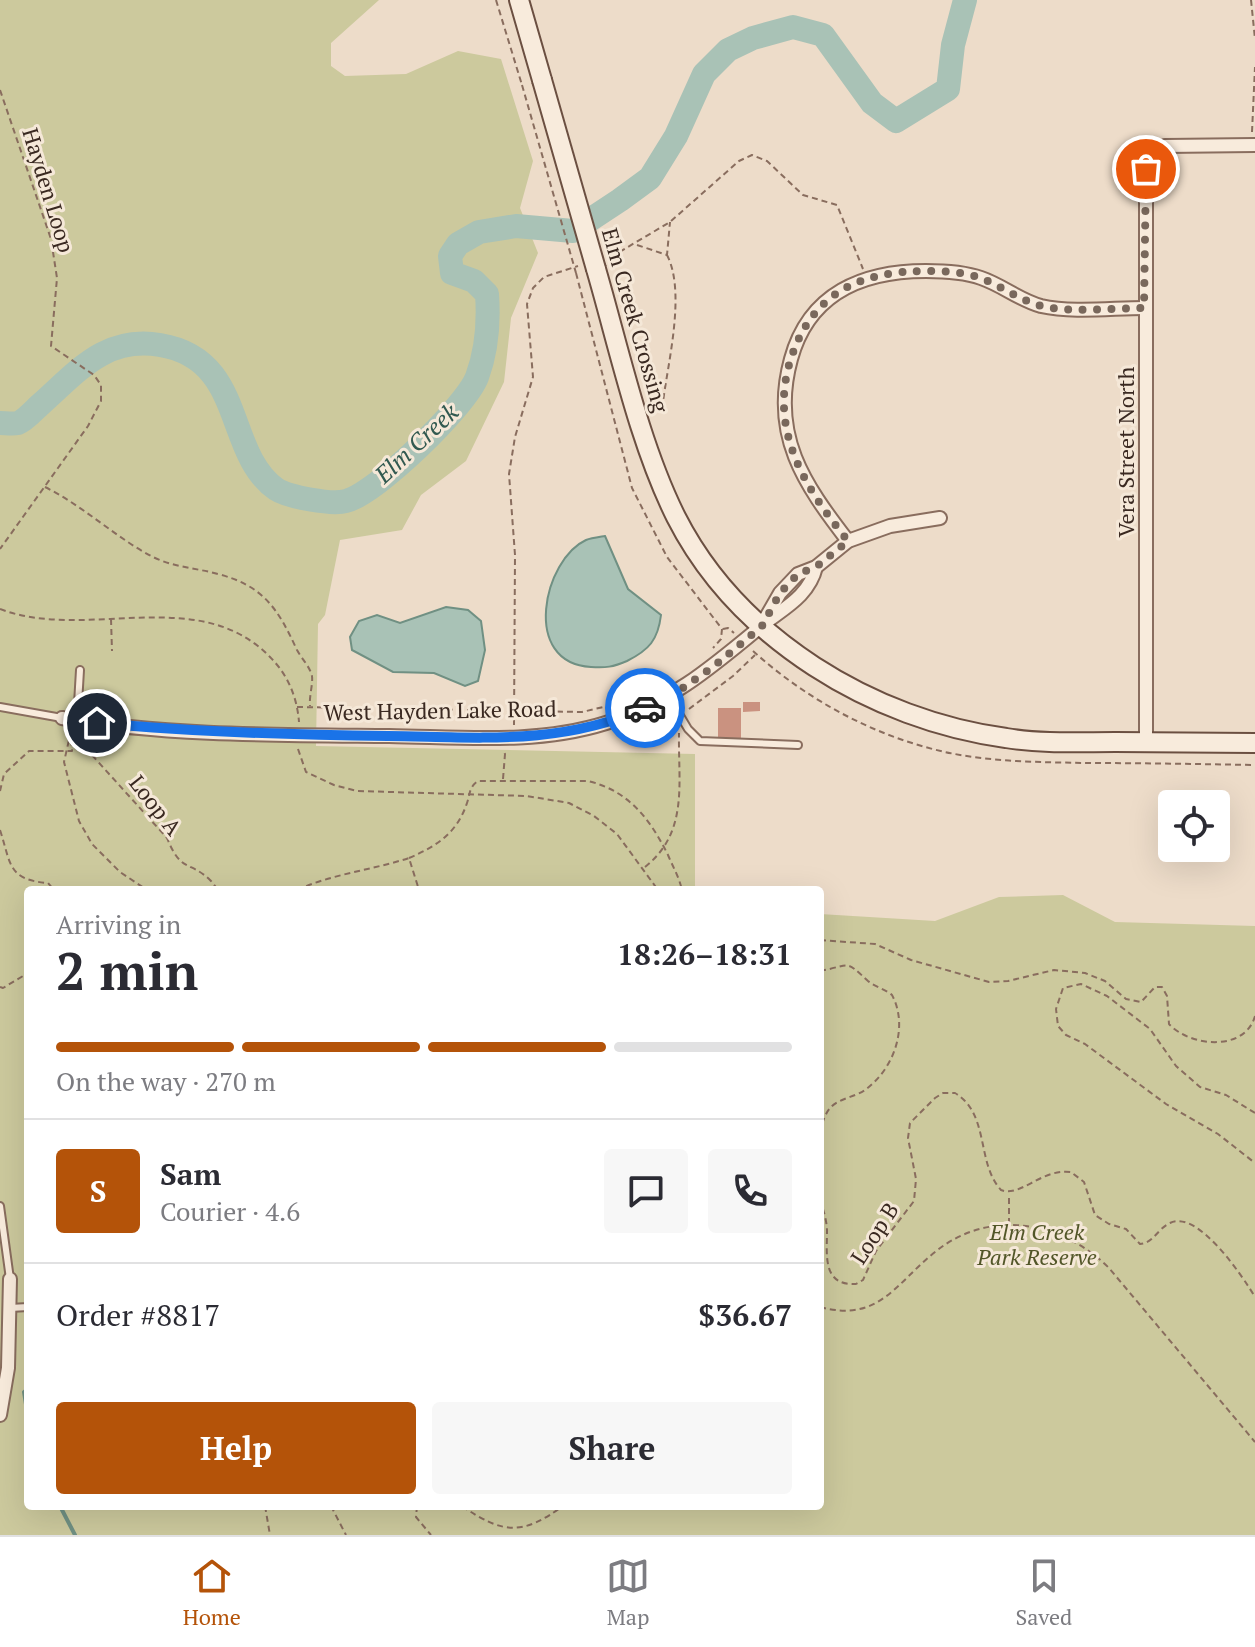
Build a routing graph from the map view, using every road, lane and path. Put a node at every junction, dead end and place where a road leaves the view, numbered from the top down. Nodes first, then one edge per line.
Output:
1 (496, 0) edge
2 (519, 0) edge
3 (1251, 0) edge
4 (1255, 39) edge
5 (1255, 67) edge
6 (0, 90) edge
7 (1253, 145) edge
8 (670, 222) dead end
9 (636, 244) dead end
10 (667, 255) junction
11 (1144, 308) junction
12 (657, 405) dead end
13 (45, 487) junction
14 (940, 518) dead end
15 (848, 541) junction
16 (0, 549) edge
17 (0, 609) edge
18 (111, 618) junction
19 (762, 626) junction
20 (728, 628) dead end
21 (722, 629) junction
22 (711, 650) dead end
23 (112, 651) dead end
24 (756, 653) dead end
25 (80, 670) dead end
26 (649, 690) dead end
27 (669, 697) junction
28 (0, 707) edge
29 (297, 707) junction
30 (310, 707) junction
31 (62, 718) joint
32 (682, 720) junction
33 (74, 727) junction
34 (299, 728) dead end
35 (502, 737) junction
36 (1146, 742) junction
37 (298, 743) dead end
38 (1255, 743) edge
39 (798, 745) dead end
40 (67, 751) junction
41 (503, 780) junction
42 (0, 791) edge
43 (469, 796) junction
44 (0, 830) edge
45 (664, 847) junction
46 (409, 858) junction
47 (644, 868) junction
48 (51, 886) edge
49 (141, 886) edge
50 (215, 886) edge
51 (306, 886) edge
52 (418, 886) edge
53 (655, 886) edge
54 (680, 886) edge
55 (824, 940) edge
56 (824, 970) edge
57 (24, 975) edge
58 (0, 987) edge
59 (1255, 1016) edge
60 (1255, 1113) edge
61 (824, 1123) edge
62 (1255, 1163) edge
63 (1009, 1193) junction
64 (0, 1206) edge
65 (824, 1216) edge
66 (1009, 1224) junction
67 (10, 1279) joint
68 (1255, 1297) edge
69 (24, 1307) edge
70 (10, 1308) junction
71 (824, 1308) edge
72 (0, 1415) edge
73 (1255, 1442) edge
74 (266, 1510) edge
75 (333, 1510) edge
76 (417, 1510) edge
77 (468, 1510) edge
78 (559, 1510) edge
79 (544, 1526) dead end
80 (518, 1534) edge
81 (270, 1535) edge
82 (346, 1535) edge
83 (431, 1535) edge

1 - 21 path, bridge
2 - 19 main road, Elm Creek Crossing, bridge
3 - 4 path
5 - 7 path
6 - 13 path, Hayden Loop
7 - 11 street, Vera Street North
8 - 10 path
9 - 10 path
10 - 12 path
11 - 15 street
11 - 36 street, Vera Street North
13 - 16 path
13 - 30 path
14 - 15 street
15 - 19 street, West Hayden Lake Road
17 - 18 path
18 - 23 path
18 - 29 path
19 - 27 street, West Hayden Lake Road
19 - 36 main road
20 - 21 path
21 - 22 path
24 - 32 path
25 - 33 lane
26 - 30 path
27 - 32 lane
27 - 35 street, West Hayden Lake Road
28 - 31 lane, West Hayden Lake Road
29 - 30 path
29 - 34 path
31 - 33 street, West Hayden Lake Road
32 - 39 lane
32 - 45 path
33 - 35 street, West Hayden Lake Road
33 - 40 path
33 - 50 path, Loop A
35 - 41 path
36 - 38 main road
37 - 43 path
40 - 42 path
40 - 49 path
41 - 43 path
41 - 45 path
43 - 46 path
43 - 47 path
44 - 48 path
45 - 47 path
45 - 54 path
46 - 51 path
46 - 52 path
47 - 53 path
55 - 59 path
56 - 61 path
57 - 58 path
60 - 62 path
63 - 65 path, Loop B
63 - 66 path
63 - 68 path
64 - 67 lane
66 - 71 path
66 - 73 path
67 - 70 street
69 - 70 lane
70 - 72 street
74 - 81 path
75 - 82 path
76 - 83 path
77 - 80 path
78 - 79 path

